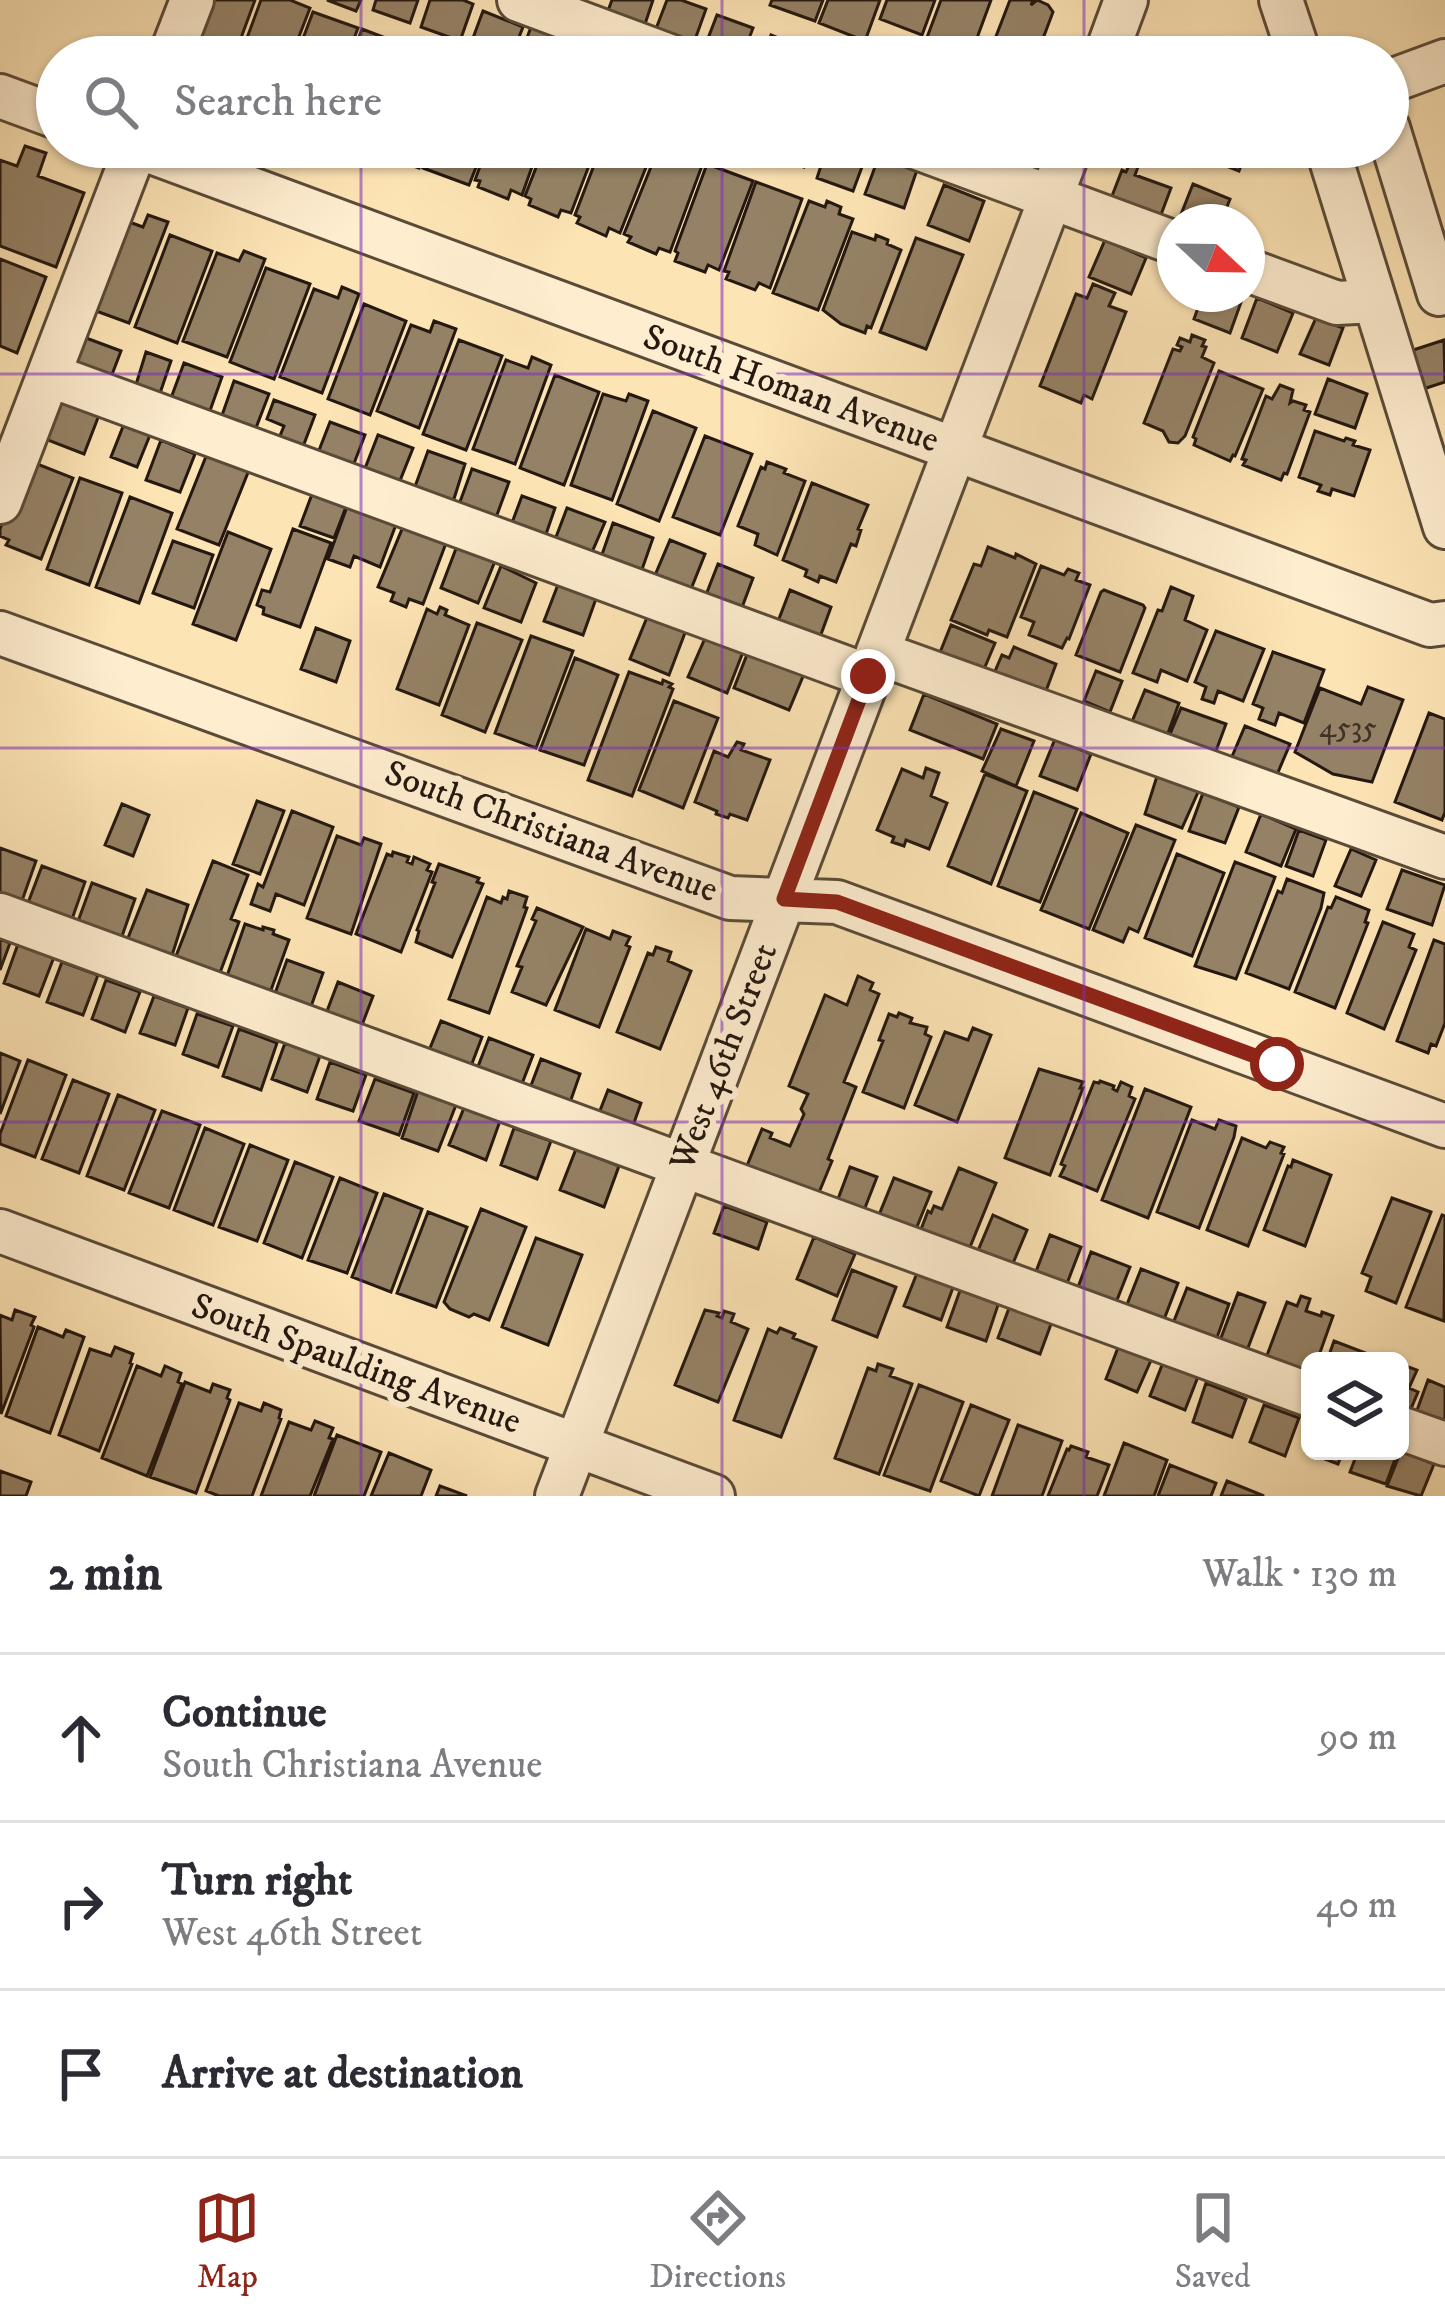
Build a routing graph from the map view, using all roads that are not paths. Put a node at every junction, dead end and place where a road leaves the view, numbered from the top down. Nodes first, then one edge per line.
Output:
1 (192, 0) edge
2 (518, 0) edge
3 (1126, 0) edge
4 (1281, 0) edge
5 (178, 36) edge
6 (615, 36) edge
7 (1113, 36) edge
8 (1293, 36) edge
9 (1445, 62) edge
10 (1409, 75) edge
11 (0, 96) edge
12 (36, 109) edge
13 (129, 168) edge
14 (194, 168) edge
15 (971, 168) edge
16 (1062, 168) edge
17 (1334, 168) edge
18 (1400, 168) edge
19 (1051, 198) junction
20 (1157, 236) edge
21 (1265, 277) edge
22 (1445, 292) edge
23 (1375, 301) junction
24 (49, 375) junction
25 (956, 449) junction
26 (0, 502) edge
27 (1445, 527) edge
28 (1445, 623) edge
29 (0, 633) edge
30 (873, 665) junction
31 (1445, 857) edge
32 (784, 899) junction
33 (0, 915) edge
34 (1445, 1126) edge
35 (682, 1166) junction
36 (0, 1231) edge
37 (1301, 1392) edge
38 (1409, 1431) edge
39 (1445, 1444) edge
40 (576, 1446) junction
41 (557, 1496) edge
42 (713, 1496) edge

1 - 5 street
2 - 6 street
3 - 7 street
4 - 8 street
9 - 10 street
11 - 12 street
13 - 24 street
14 - 25 street, South Homan Avenue
15 - 19 street
16 - 19 street, West 46th Street
17 - 23 street
18 - 22 street
19 - 20 street
19 - 25 street, West 46th Street
21 - 23 street
23 - 27 street
24 - 26 street
24 - 30 street
25 - 28 street, South Homan Avenue
25 - 30 street, West 46th Street
29 - 32 street, South Christiana Avenue
30 - 31 street
30 - 32 street, West 46th Street
32 - 34 street, South Christiana Avenue
32 - 35 street, West 46th Street
33 - 35 street
35 - 37 street
35 - 40 street, West 46th Street
36 - 40 street, South Spaulding Avenue
38 - 39 street
40 - 41 street, West 46th Street
40 - 42 street, South Spaulding Avenue

